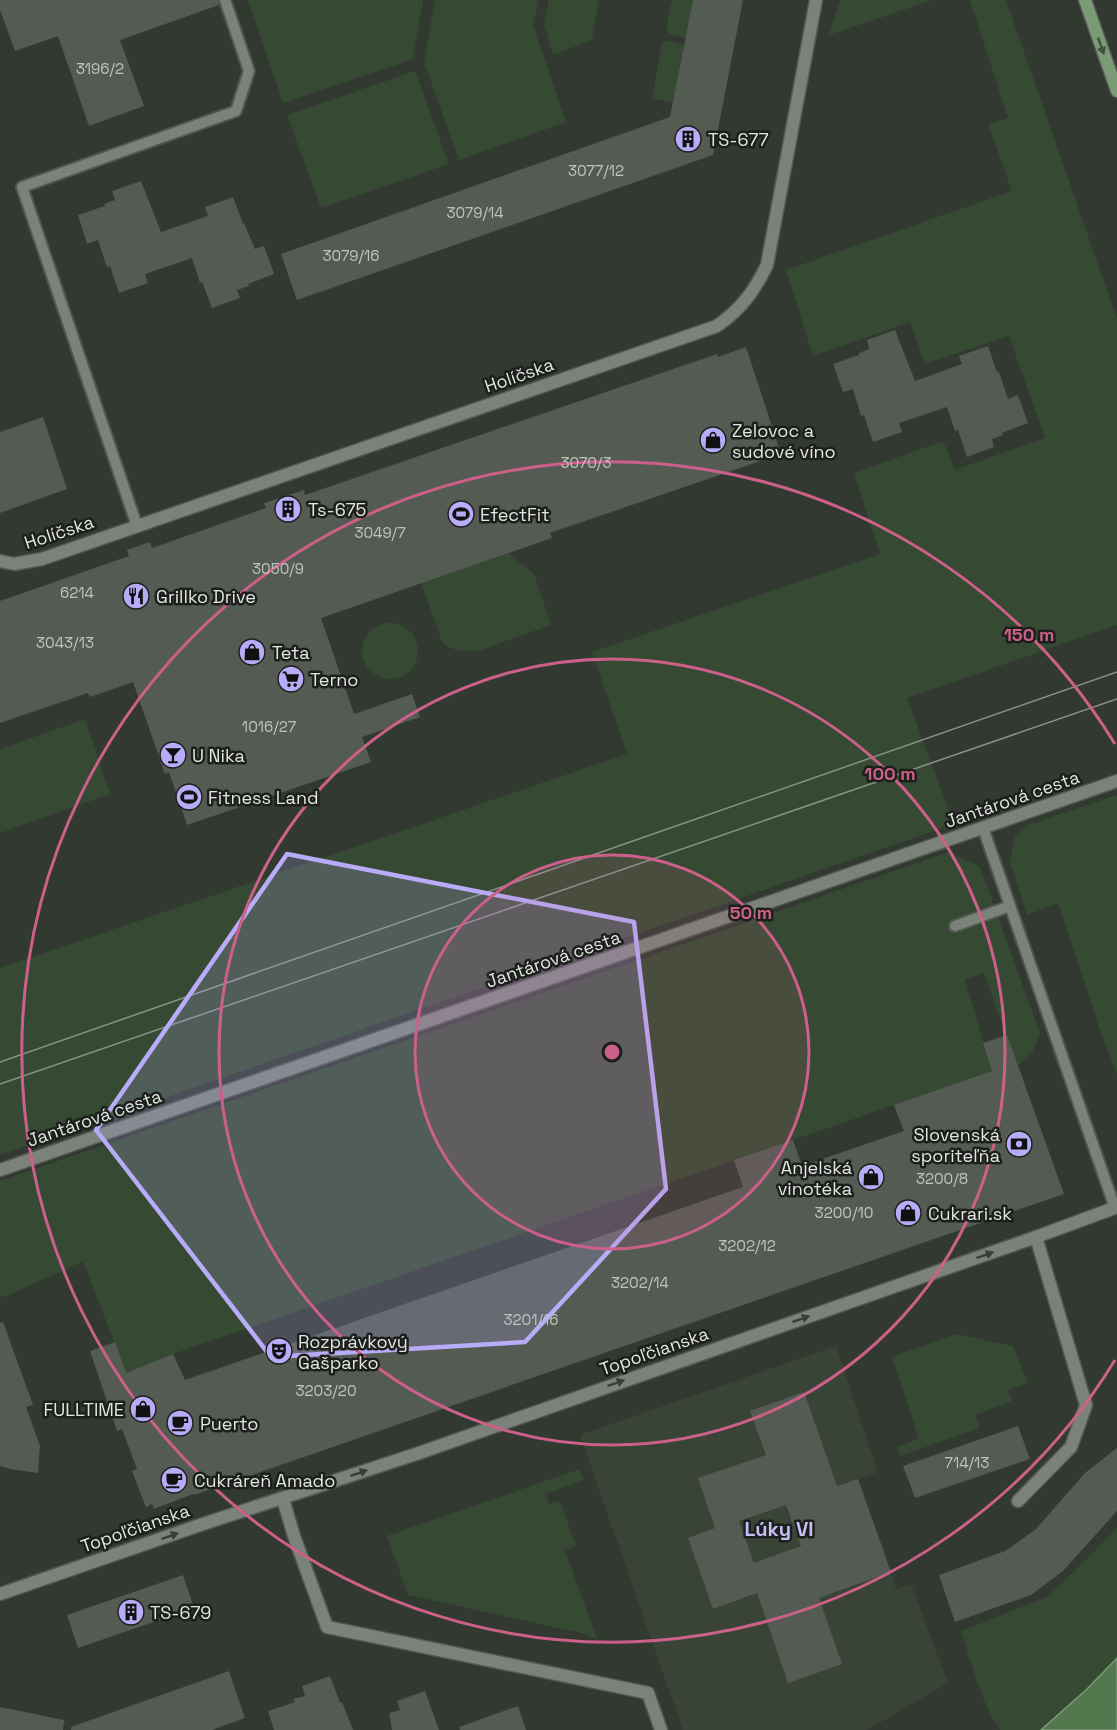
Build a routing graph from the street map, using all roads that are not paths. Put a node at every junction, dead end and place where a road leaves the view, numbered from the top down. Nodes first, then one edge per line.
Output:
1 (225, 0) edge
2 (816, 0) edge
3 (1085, 0) edge
4 (1117, 91) edge
5 (136, 526) junction
6 (0, 561) edge
7 (1117, 781) edge
8 (983, 828) junction
9 (1010, 906) junction
10 (956, 926) dead end
11 (0, 1170) edge
12 (1116, 1208) edge
13 (1036, 1238) junction
14 (283, 1499) junction
15 (1018, 1501) dead end
16 (0, 1594) edge
17 (661, 1730) edge

1 - 5 lane
2 - 5 street, Holíčska
3 -> 4 main road
5 - 6 street, Holíčska
7 - 8 street, Jantárová cesta
8 - 9 lane
8 - 11 street, Jantárová cesta
9 - 10 lane
9 - 12 lane
12 - 13 street, Topoľčianska
14 -> 13 street, Topoľčianska
13 - 15 street
16 -> 14 street, Topoľčianska
14 - 17 street

